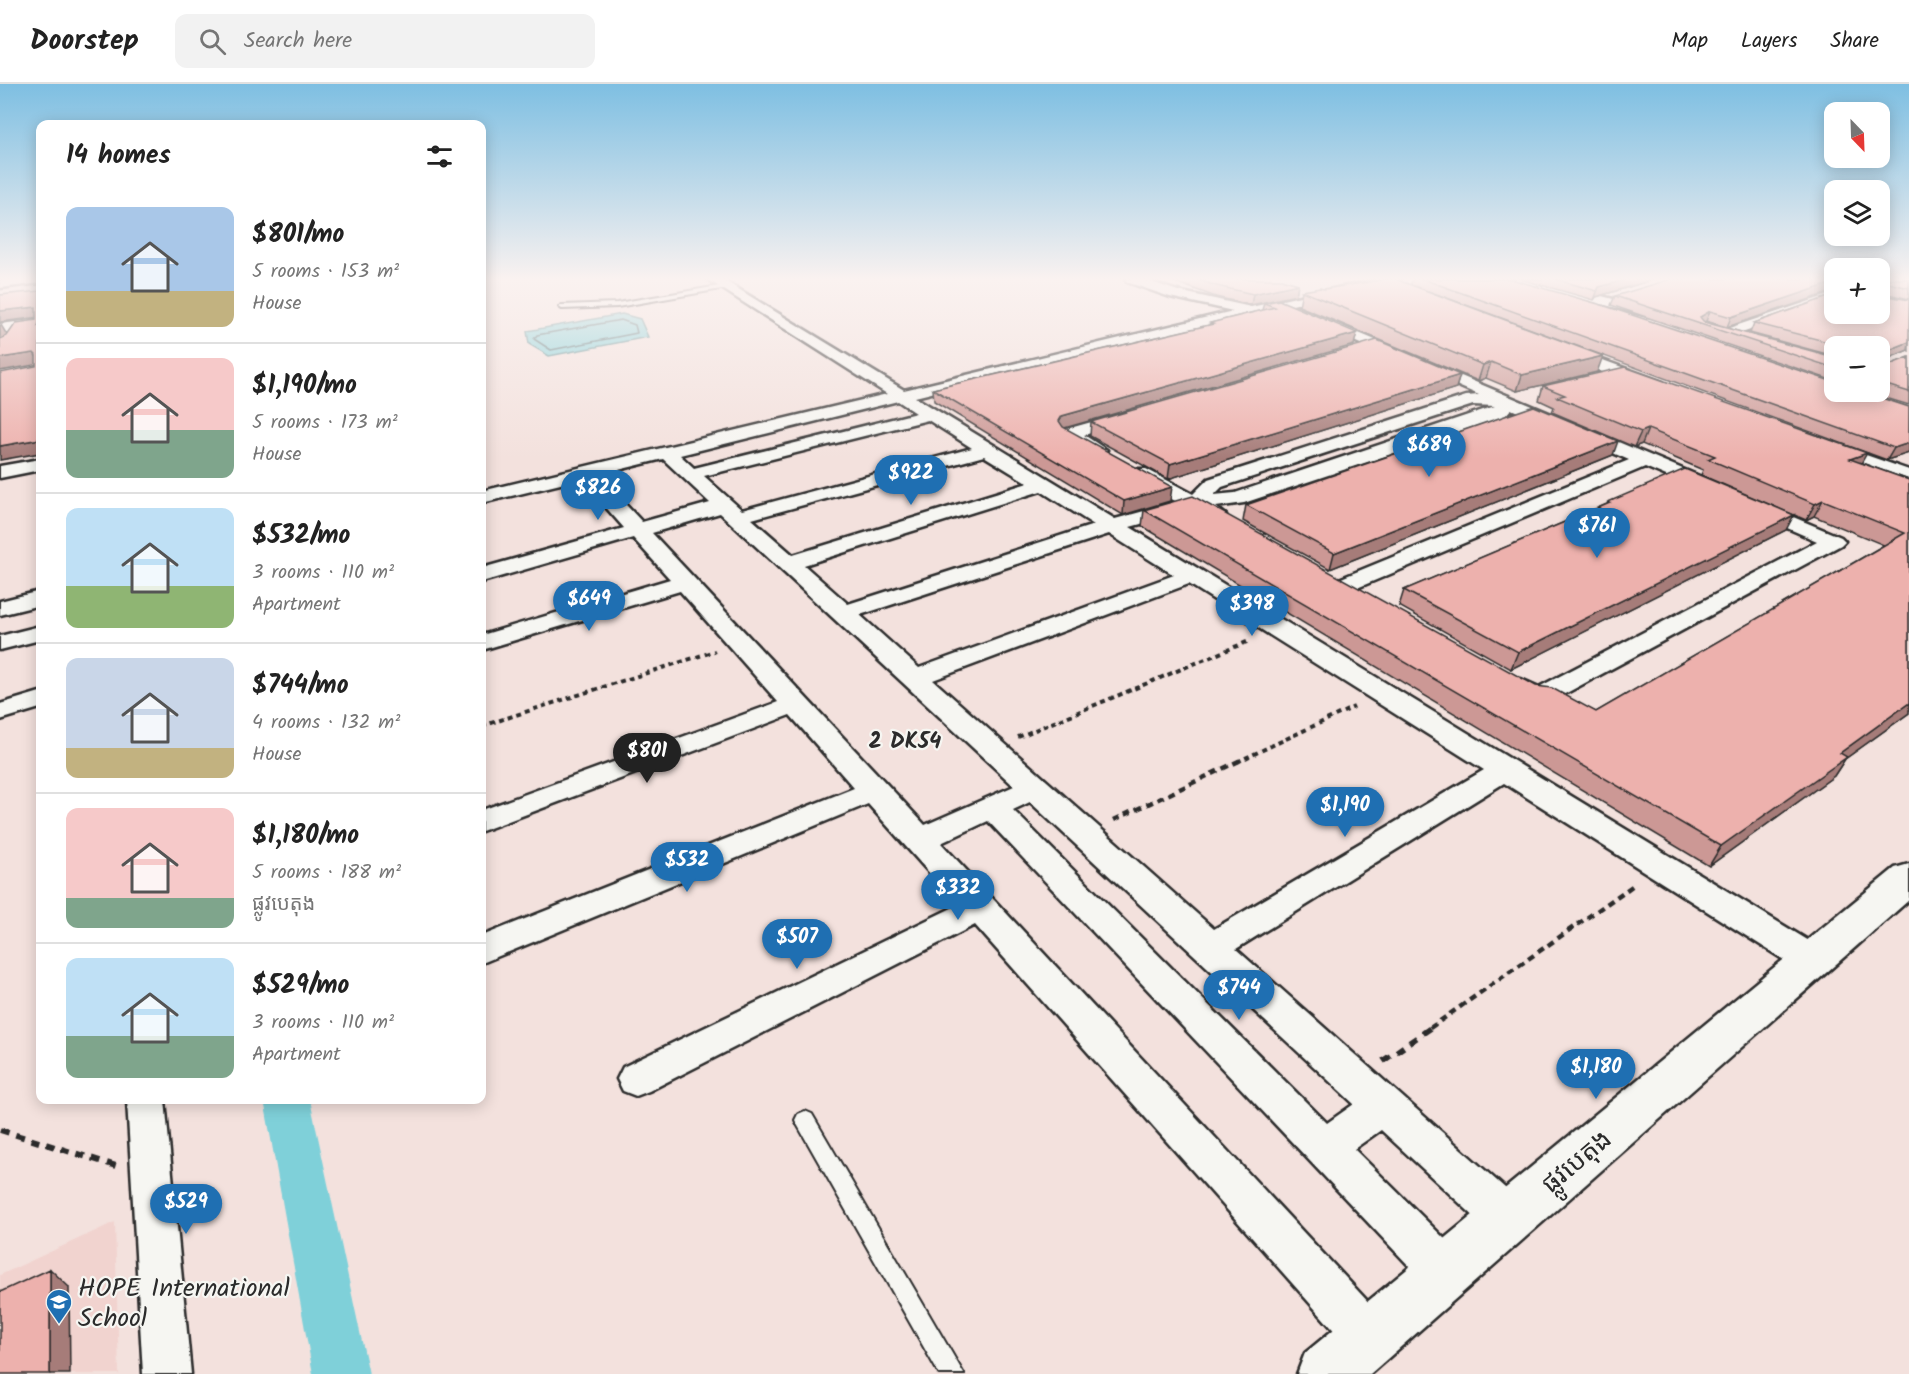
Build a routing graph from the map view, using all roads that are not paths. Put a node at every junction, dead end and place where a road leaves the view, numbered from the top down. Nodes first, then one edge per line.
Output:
1 (812, 339) edge
2 (1134, 339) edge
3 (1362, 339) edge
4 (1546, 344) edge
5 (1376, 345) junction
6 (1341, 355) edge
7 (1623, 374) junction
8 (1600, 379) edge
9 (1678, 394) edge
10 (900, 395) junction
11 (1531, 396) edge
12 (1509, 401) junction
13 (1148, 411) edge
14 (931, 414) junction
15 (1799, 438) edge
16 (987, 449) junction
17 (666, 452) junction
18 (1645, 460) junction
19 (36, 466) edge
20 (0, 472) edge
21 (585, 472) junction
22 (691, 474) junction
23 (1909, 478) edge
24 (1044, 484) junction
25 (486, 496) edge
26 (1194, 503) junction
27 (731, 511) junction
28 (1112, 526) junction
29 (1234, 526) edge
30 (637, 530) junction
31 (789, 563) junction
32 (486, 574) edge
33 (1322, 575) edge
34 (1191, 576) junction
35 (684, 582) junction
36 (1342, 586) junction
37 (1363, 598) edge
38 (36, 599) edge
39 (0, 608) edge
40 (843, 613) junction
41 (36, 634) edge
42 (486, 642) edge
43 (0, 643) edge
44 (915, 678) junction
45 (1508, 680) edge
46 (36, 701) edge
47 (796, 704) junction
48 (0, 712) edge
49 (1505, 770) junction
50 (1036, 788) junction
51 (874, 791) junction
52 (993, 808) junction
53 (486, 820) edge
54 (919, 840) junction
55 (1909, 878) edge
56 (981, 908) junction
57 (486, 948) edge
58 (1210, 948) junction
59 (1812, 960) junction
60 (636, 1079) dead end
61 (146, 1104) edge
62 (1383, 1106) junction
63 (805, 1120) dead end
64 (1324, 1148) junction
65 (1508, 1219) junction
66 (1446, 1272) junction
67 (1370, 1337) junction
68 (167, 1374) edge
69 (952, 1374) edge
70 (1326, 1374) edge

1 - 10 street
2 - 10 street
3 - 5 street
4 - 7 main road
5 - 6 street
5 - 12 street
7 - 8 street
7 - 9 main road
10 - 14 street
10 - 17 street
11 - 12 street
12 - 18 street
12 - 26 street
13 - 26 street
14 - 16 street
14 - 22 street
15 - 23 main road
16 - 24 street
16 - 27 street
17 - 21 street
17 - 22 street
18 - 36 street
18 - 45 street
19 - 20 street
21 - 25 street
21 - 30 street
22 - 27 street
24 - 28 street
24 - 31 street
26 - 28 street
26 - 29 street
27 - 30 street
27 - 31 street
28 - 34 street
28 - 40 street
30 - 32 street
30 - 35 street
31 - 40 street
33 - 36 street
34 - 44 street
34 - 49 street
35 - 42 street
35 - 47 street
36 - 37 street
38 - 39 street
40 - 44 street
41 - 43 street
44 - 50 street
46 - 48 street
47 - 51 street
47 - 53 street
49 - 58 street
49 - 59 street
50 - 52 street
50 - 58 street
51 - 54 street
51 - 57 street
52 - 54 street
52 - 64 street
54 - 56 street
55 - 59 main road, ផ្លូវបេតុង
56 - 60 street
56 - 67 street
58 - 62 street
59 - 65 main road, ផ្លូវបេតុង
61 - 68 street
62 - 64 street
62 - 65 street
63 - 69 lane
64 - 66 street
65 - 66 main road, ផ្លូវបេតុង
66 - 67 main road, ផ្លូវបេតុង
67 - 70 main road, ផ្លូវបេតុង

